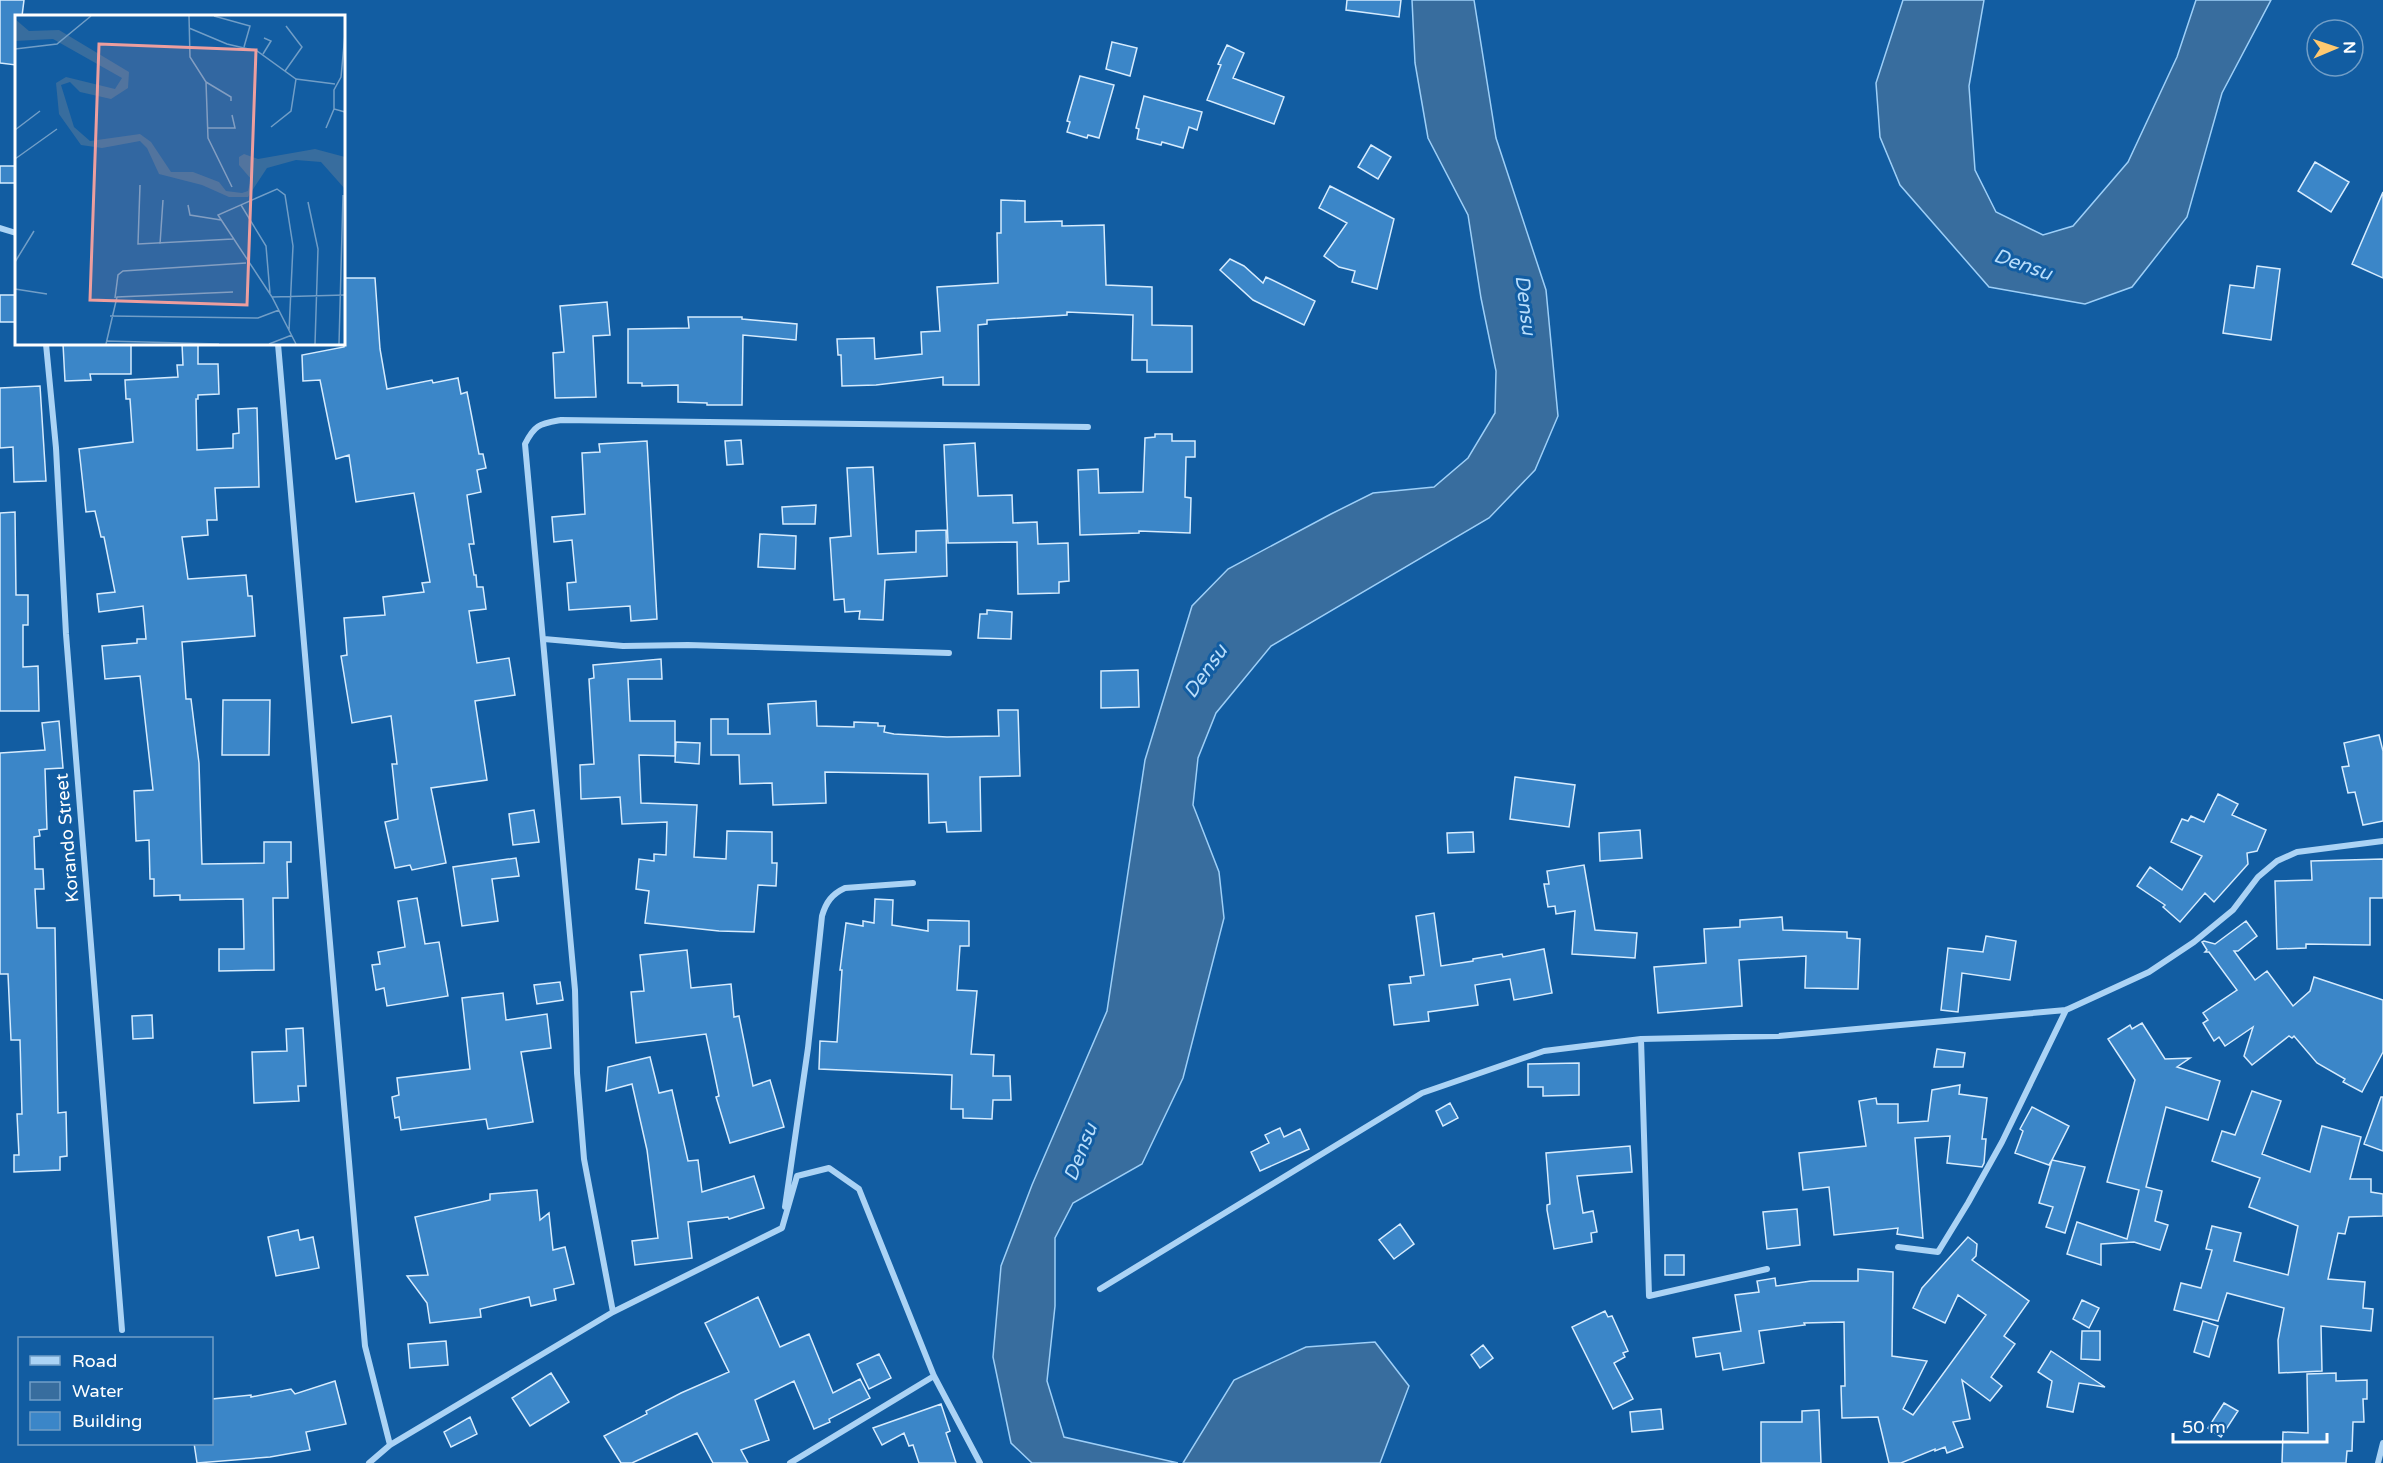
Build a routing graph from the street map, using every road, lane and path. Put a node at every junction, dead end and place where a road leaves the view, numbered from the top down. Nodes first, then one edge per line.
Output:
1 (0, 228) edge
2 (15, 233) edge
3 (46, 345) edge
4 (278, 345) edge
5 (1088, 427) dead end
6 (544, 639) junction
7 (949, 653) dead end
8 (2383, 841) edge
9 (912, 883) dead end
10 (2066, 1011) junction
11 (1641, 1039) junction
12 (782, 1228) junction
13 (1898, 1247) dead end
14 (1767, 1269) dead end
15 (1100, 1289) dead end
16 (613, 1312) junction
17 (122, 1330) dead end
18 (934, 1376) junction
19 (2383, 1443) edge
20 (390, 1445) junction
21 (369, 1463) edge
22 (790, 1463) edge
23 (980, 1463) edge
24 (2378, 1463) edge

1 - 2 street
3 - 17 street, Korando Street
4 - 20 street
5 - 6 street
6 - 7 street
6 - 16 street
8 - 10 street
9 - 12 street
10 - 11 street
10 - 13 street
11 - 14 street
11 - 15 street
12 - 16 street
12 - 18 street
16 - 20 street
18 - 22 street
18 - 23 street
19 - 24 street
20 - 21 street

